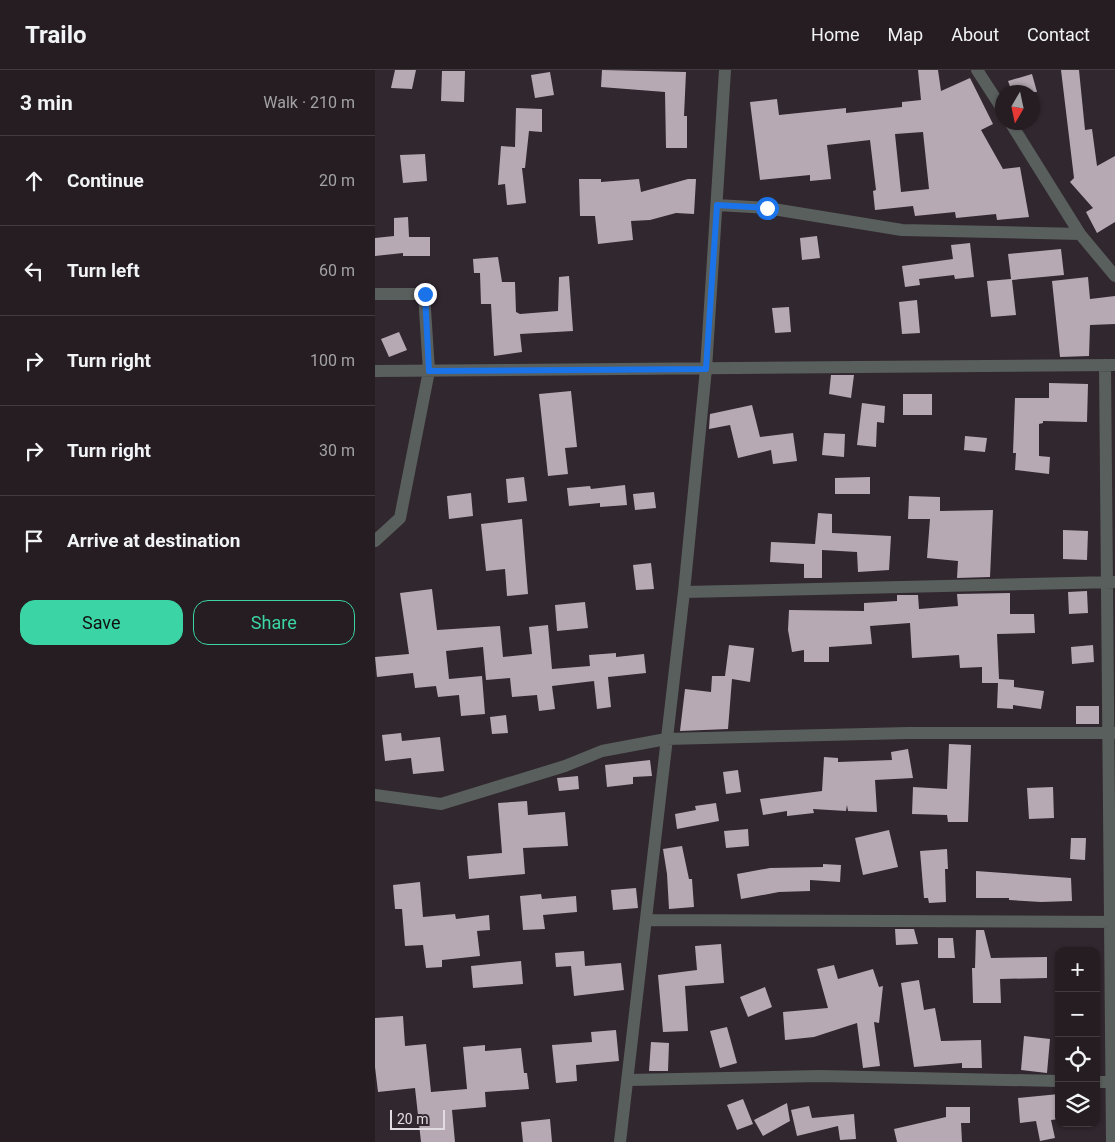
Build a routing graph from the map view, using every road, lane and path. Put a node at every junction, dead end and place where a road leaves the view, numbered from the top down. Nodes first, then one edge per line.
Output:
1 (725, 70) edge
2 (977, 70) edge
3 (995, 98) edge
4 (1015, 130) edge
5 (717, 205) junction
6 (1080, 234) junction
7 (1115, 276) edge
8 (375, 294) edge
9 (1110, 365) edge
10 (706, 369) junction
11 (375, 371) edge
12 (429, 371) junction
13 (375, 541) edge
14 (1111, 582) edge
15 (684, 592) junction
16 (1112, 734) edge
17 (667, 739) junction
18 (375, 795) edge
19 (647, 920) junction
20 (1113, 922) edge
21 (628, 1080) junction
22 (1055, 1082) edge
23 (1100, 1082) edge
24 (1113, 1082) edge
25 (620, 1142) edge
26 (1113, 1142) edge

1 - 5 street
2 - 3 street
4 - 6 street
5 - 6 street
5 - 10 street
6 - 7 street
8 - 12 street
9 - 10 street
9 - 14 street
10 - 12 street
10 - 15 street
11 - 12 street
12 - 13 street
14 - 15 street
14 - 16 street
15 - 17 street
16 - 17 street
16 - 20 street
17 - 18 street
17 - 19 street
19 - 20 street
19 - 21 street
20 - 24 street
21 - 22 street
21 - 25 street
23 - 24 street
24 - 26 street

